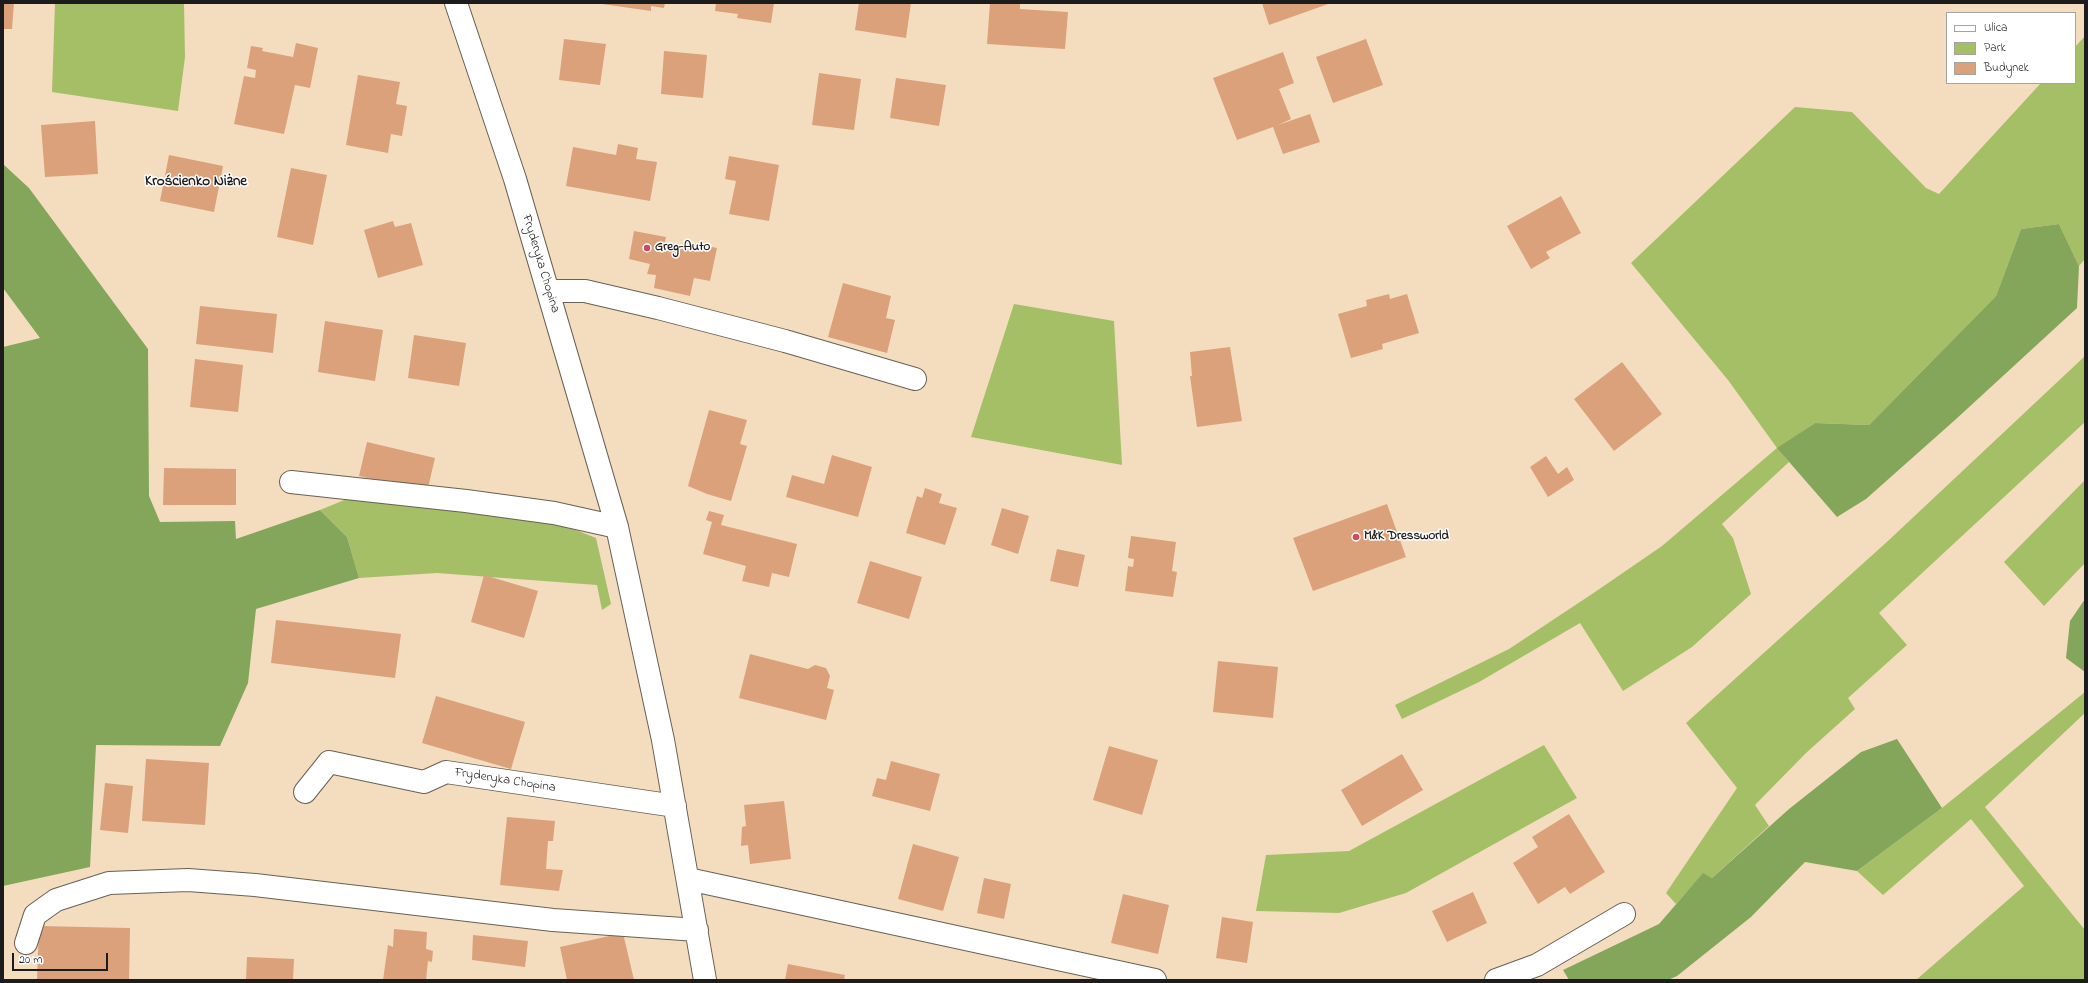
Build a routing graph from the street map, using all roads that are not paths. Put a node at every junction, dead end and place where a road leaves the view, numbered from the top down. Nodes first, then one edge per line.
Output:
1 (456, 3) edge
2 (549, 291) junction
3 (915, 379) dead end
4 (292, 482) dead end
5 (617, 527) junction
6 (305, 792) dead end
7 (675, 806) junction
8 (688, 879) junction
9 (1624, 914) dead end
10 (697, 930) junction
11 (26, 943) dead end
12 (705, 980) edge
13 (1155, 980) edge
14 (1496, 980) edge

1 - 2 street, Fryderyka Chopina
2 - 3 street
2 - 5 street, Fryderyka Chopina
4 - 5 street
5 - 7 street, Fryderyka Chopina
6 - 7 street, Fryderyka Chopina
7 - 8 street, Fryderyka Chopina
8 - 10 street, Fryderyka Chopina
8 - 13 street
9 - 14 street
10 - 11 street
10 - 12 street, Fryderyka Chopina

